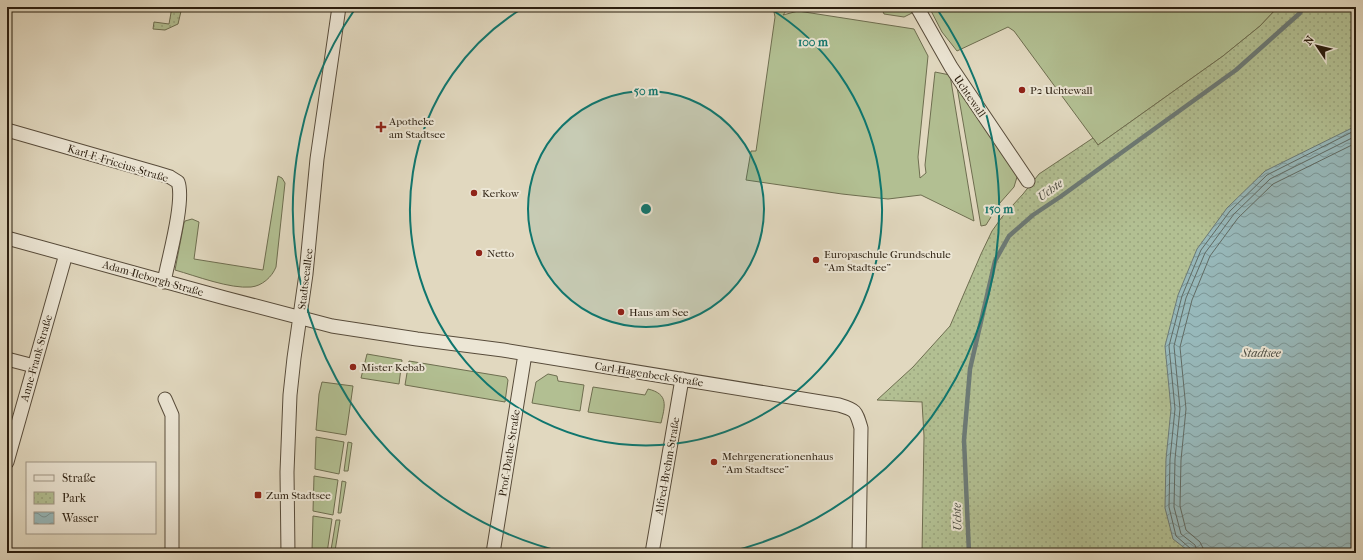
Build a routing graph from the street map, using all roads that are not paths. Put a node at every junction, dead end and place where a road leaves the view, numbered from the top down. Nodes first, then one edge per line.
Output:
1 (339, 7) edge
2 (917, 7) edge
3 (7, 130) edge
4 (1028, 181) dead end
5 (7, 238) edge
6 (66, 254) junction
7 (164, 282) junction
8 (300, 317) junction
9 (525, 354) junction
10 (7, 359) edge
11 (34, 366) junction
12 (682, 379) junction
13 (165, 399) dead end
14 (7, 462) edge
15 (172, 553) edge
16 (288, 553) edge
17 (493, 553) edge
18 (652, 553) edge
19 (859, 553) edge

1 - 8 street, Stadtseeallee
2 - 4 street, Uchtewall
3 - 7 street, Karl-F.-Friccius-Straße
5 - 6 street, Adam-Ileborgh-Straße
6 - 7 street, Adam-Ileborgh-Straße
6 - 11 street, Anne-Frank-Straße
7 - 8 street, Adam-Ileborgh-Straße
8 - 9 street, Carl-Hagenbeck-Straße
8 - 16 street, Stadtseeallee
9 - 12 street, Carl-Hagenbeck-Straße
9 - 17 street, Prof.-Dathe-Straße
10 - 11 street
11 - 14 street, Anne-Frank-Straße
12 - 18 street, Alfred-Brehm-Straße
12 - 19 street, Carl-Hagenbeck-Straße
13 - 15 street

